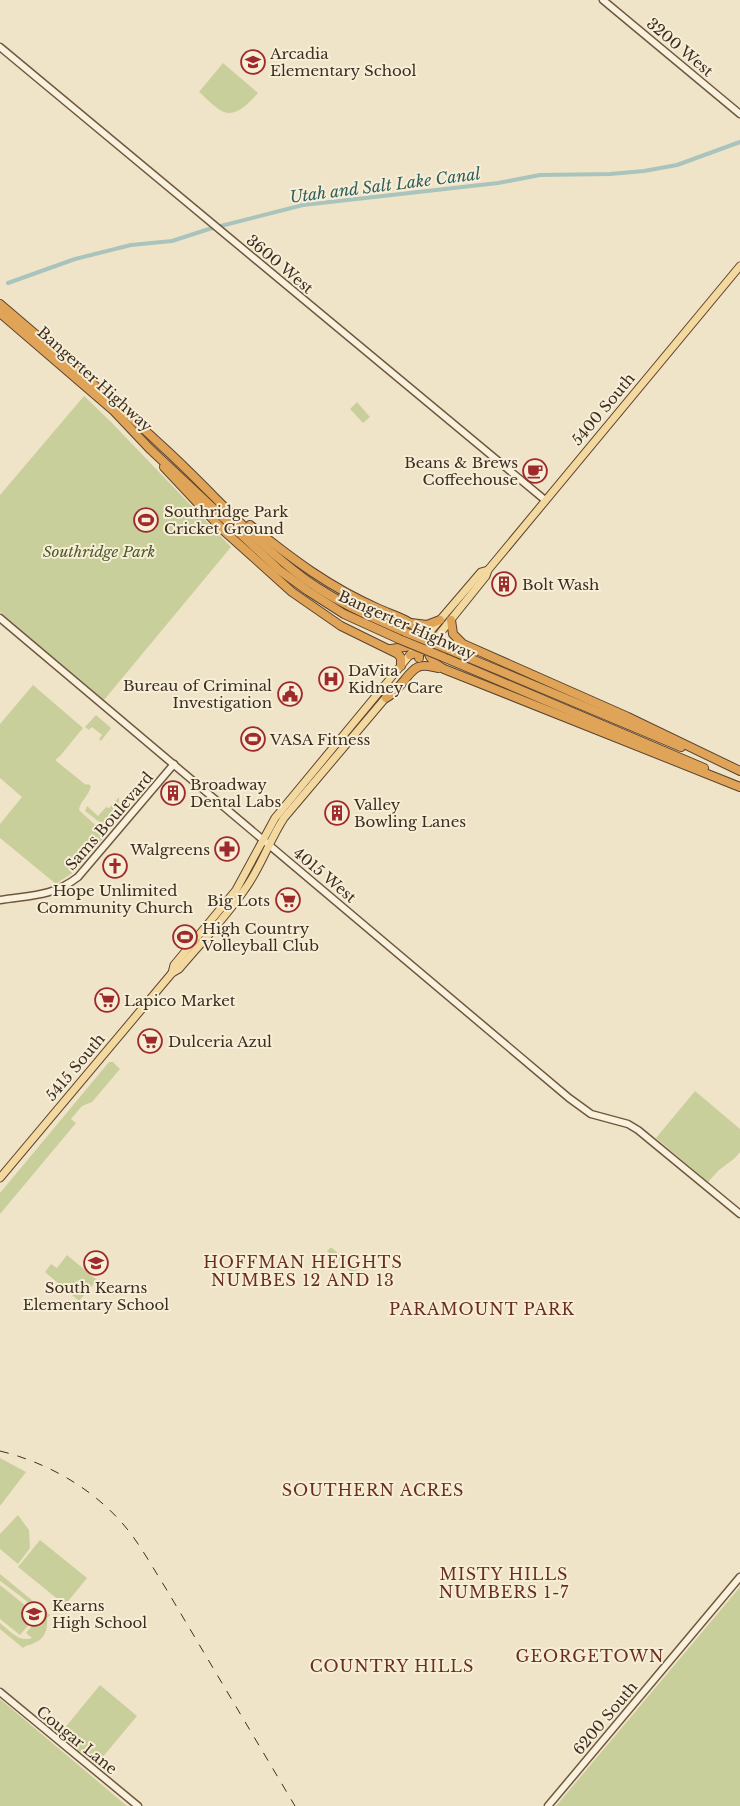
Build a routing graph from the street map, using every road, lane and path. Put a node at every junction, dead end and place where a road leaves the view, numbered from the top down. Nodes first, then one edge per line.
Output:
1 (603, 0) edge
2 (0, 47) edge
3 (740, 114) edge
4 (740, 266) edge
5 (0, 304) edge
6 (0, 313) edge
7 (149, 448) junction
8 (199, 482) junction
9 (545, 500) junction
10 (488, 570) junction
11 (0, 618) edge
12 (440, 620) junction
13 (451, 620) junction
14 (410, 623) junction
15 (466, 646) junction
16 (424, 647) junction
17 (391, 649) junction
18 (410, 655) joint
19 (401, 666) junction
20 (444, 669) junction
21 (386, 698) junction
22 (373, 699) junction
23 (347, 731) junction
24 (349, 743) junction
25 (174, 764) junction
26 (740, 772) edge
27 (322, 775) junction
28 (740, 786) edge
29 (266, 842) junction
30 (0, 900) edge
31 (3, 1170) edge
32 (0, 1178) edge
33 (740, 1214) edge
34 (740, 1577) edge
35 (0, 1692) edge
36 (138, 1806) edge
37 (548, 1806) edge

1 - 3 street, 3200 West
2 - 9 street, 3600 West
4 - 9 main road, 5400 South
5 - 8 highway, Bangerter Highway
6 - 7 highway, Bangerter Highway
7 - 17 highway
7 - 28 highway, Bangerter Highway, bridge
8 - 14 highway
8 - 26 highway, Bangerter Highway, bridge
9 - 10 main road, 5400 South
10 - 12 main road, 5400 South
10 - 13 main road, 5400 South
11 - 25 street, 4015 West
12 - 14 highway
12 - 16 main road, 5400 South
13 - 15 highway
13 - 16 main road, 5400 South
14 - 16 highway
15 - 16 highway
15 - 26 highway
16 - 17 highway
16 - 18 highway
16 - 20 highway
16 - 21 main road, 5400 South
17 - 19 highway
18 - 19 main road
19 - 22 main road
20 - 21 highway
20 - 28 highway
21 - 24 main road, 5400 South
22 - 23 main road
22 - 24 main road
23 - 27 main road
23 - 29 main road
24 - 27 main road, 5400 South
25 - 29 street, 4015 West
25 - 30 street, Sams Boulevard
27 - 29 main road, 5400 South
29 - 31 main road, 5415 South
29 - 33 street, 4015 West
31 - 32 main road, 5415 South
34 - 37 street, 6200 South
35 - 36 street, Cougar Lane

